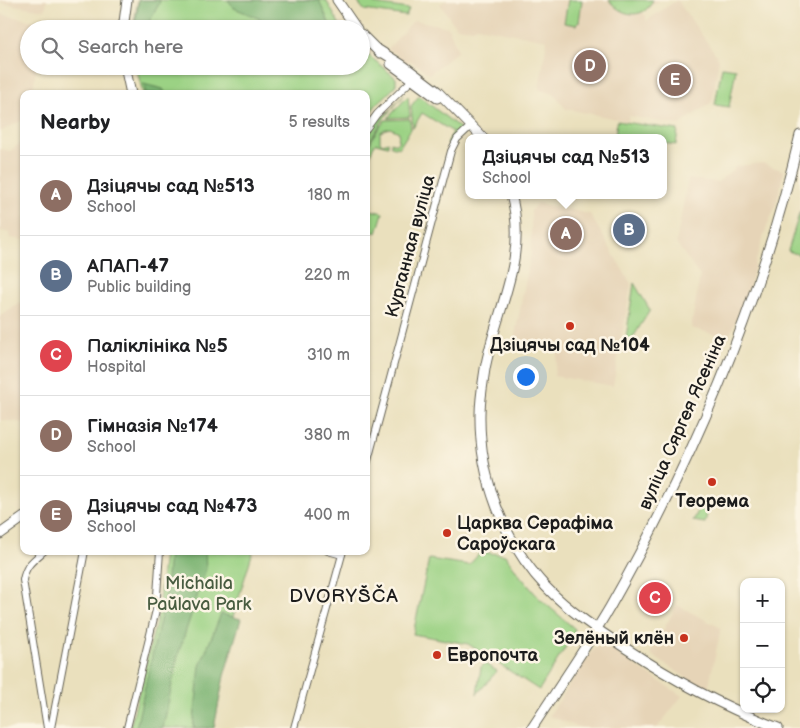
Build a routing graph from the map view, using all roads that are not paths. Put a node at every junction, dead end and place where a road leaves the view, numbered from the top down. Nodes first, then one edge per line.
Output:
1 (127, 0) edge
2 (337, 0) edge
3 (124, 20) edge
4 (351, 20) edge
5 (370, 42) edge
6 (127, 75) edge
7 (414, 78) junction
8 (130, 90) edge
9 (370, 124) edge
10 (472, 125) junction
11 (480, 134) edge
12 (800, 135) edge
13 (512, 199) edge
14 (370, 453) edge
15 (20, 520) edge
16 (0, 534) edge
17 (39, 555) edge
18 (84, 555) edge
19 (160, 555) edge
20 (341, 555) edge
21 (596, 628) junction
22 (49, 728) edge
23 (127, 728) edge
24 (294, 728) edge
25 (532, 728) edge
26 (778, 728) edge

1 - 3 street
2 - 4 street
5 - 7 street
6 - 8 street
7 - 9 street
7 - 10 street
10 - 11 street
10 - 14 street, Курганная вуліца
12 - 21 street, вуліца Сяргея Ясеніна
13 - 21 street
15 - 16 street
17 - 22 street
18 - 22 street
19 - 23 street
20 - 24 street
21 - 25 street, вуліца Сяргея Ясеніна
21 - 26 street

